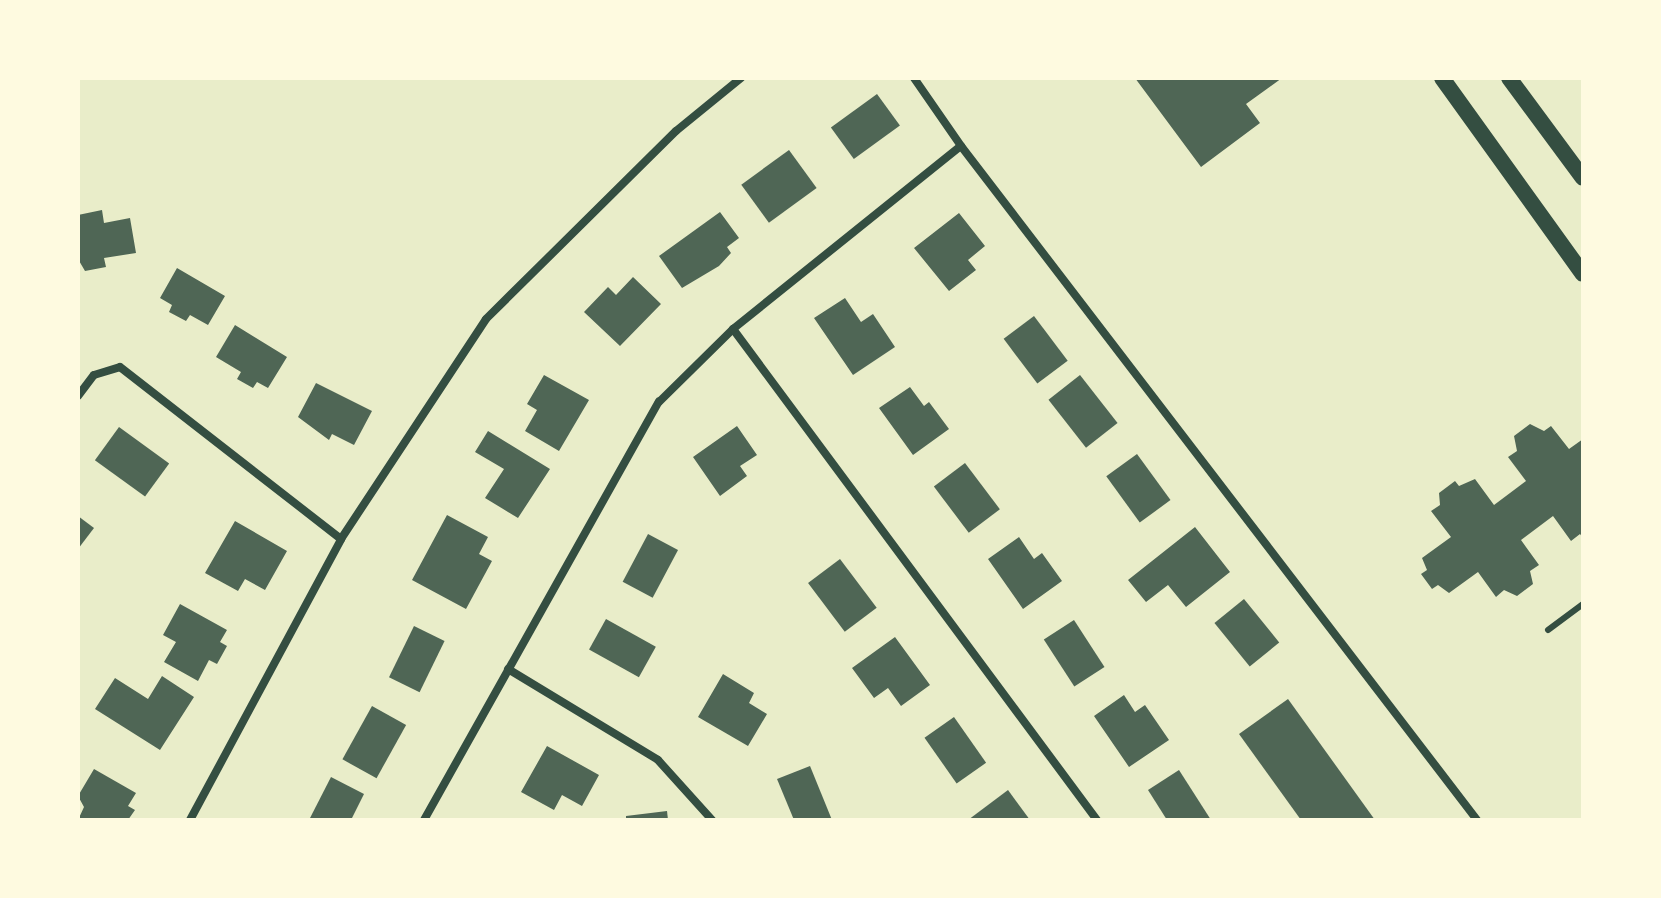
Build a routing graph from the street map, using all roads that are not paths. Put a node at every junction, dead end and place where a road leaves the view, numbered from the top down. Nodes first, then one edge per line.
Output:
1 (741, 78) edge
2 (914, 78) edge
3 (1442, 78) edge
4 (1509, 78) edge
5 (961, 146) junction
6 (1583, 178) edge
7 (1583, 274) edge
8 (733, 329) junction
9 (78, 396) edge
10 (341, 539) junction
11 (1583, 604) edge
12 (1548, 630) dead end
13 (508, 669) junction
14 (190, 820) edge
15 (424, 820) edge
16 (712, 820) edge
17 (1097, 820) edge
18 (1477, 820) edge

1 - 10 street
2 - 5 street
3 - 7 main road
4 - 6 main road
5 - 8 street
5 - 18 street
8 - 13 street
8 - 17 street
9 - 10 street
10 - 14 street
11 - 12 lane
13 - 15 street
13 - 16 street

